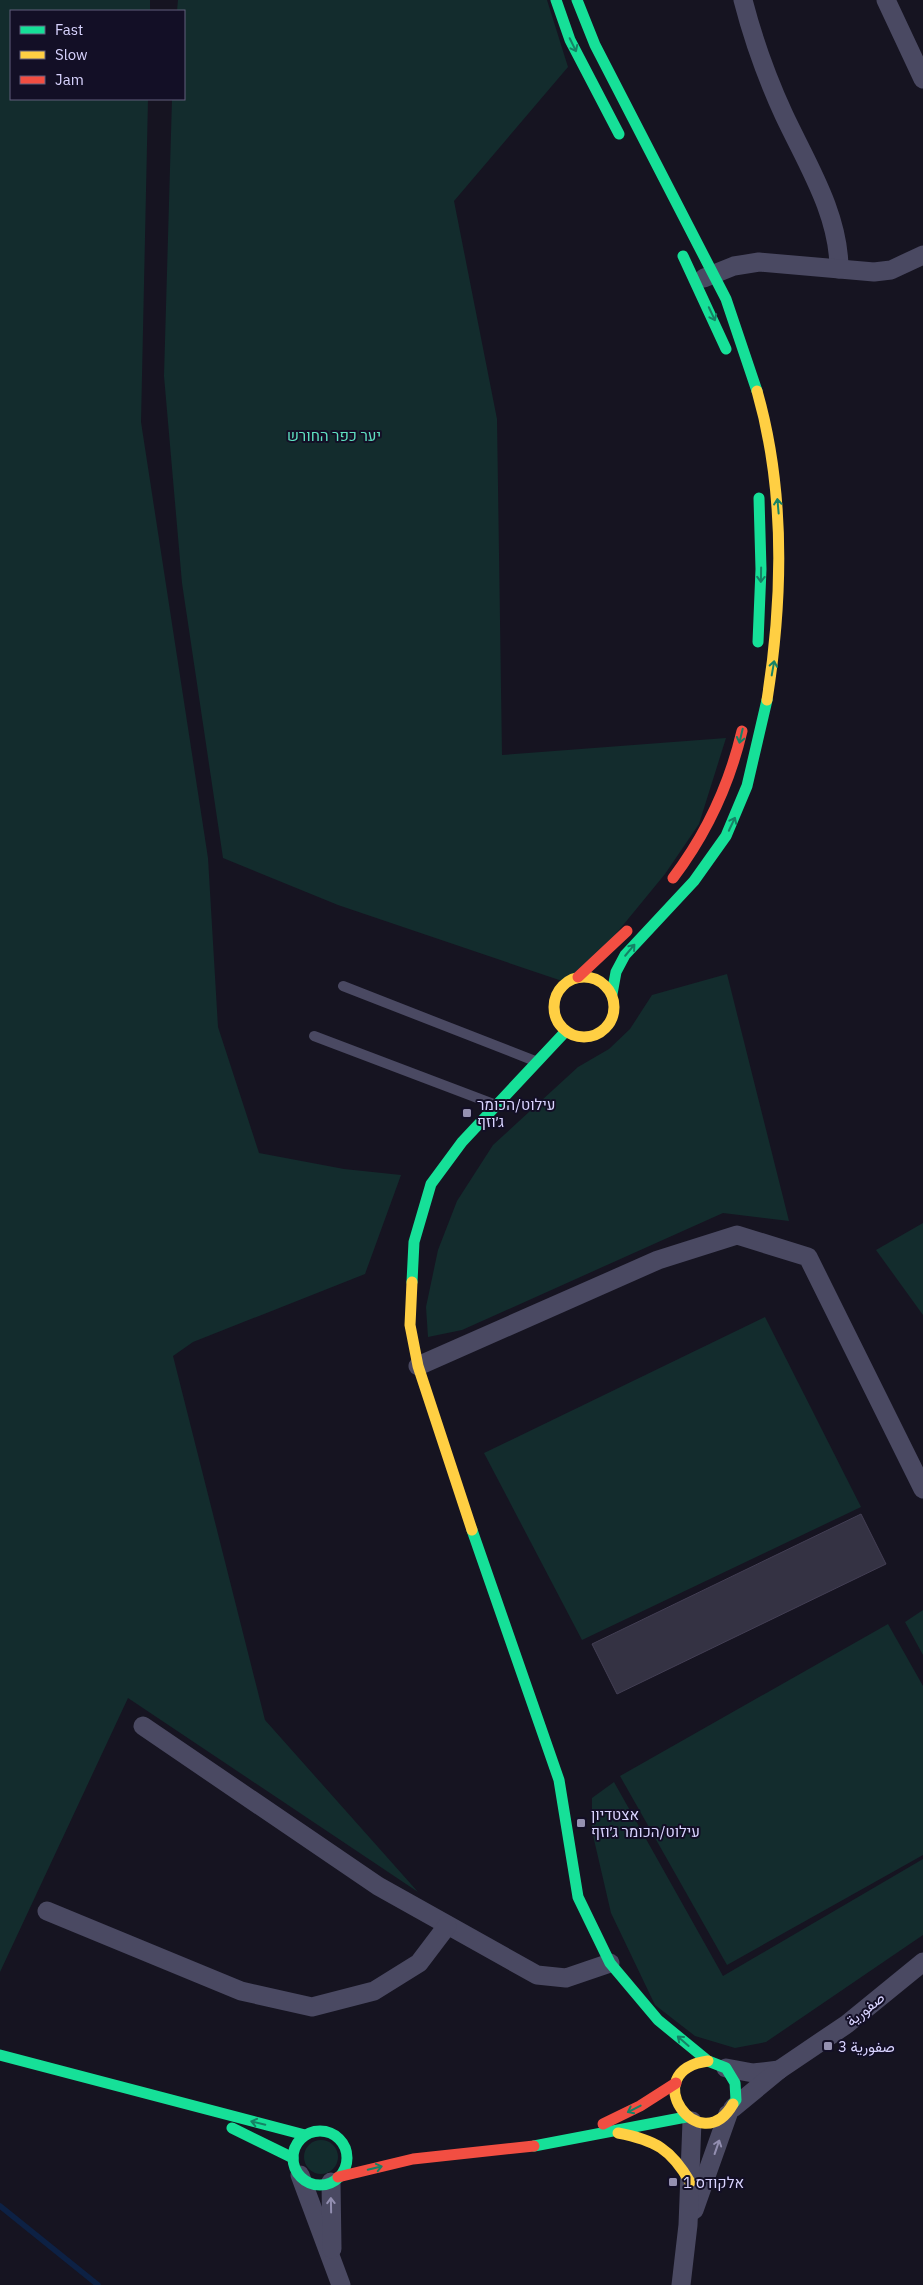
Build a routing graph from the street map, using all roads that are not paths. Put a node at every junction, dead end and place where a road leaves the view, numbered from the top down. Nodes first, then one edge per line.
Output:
1 (556, 0) edge
2 (576, 0) edge
3 (743, 0) edge
4 (886, 0) edge
5 (923, 79) edge
6 (624, 142) dead end
7 (677, 244) dead end
8 (923, 255) edge
9 (840, 269) junction
10 (713, 274) junction
11 (696, 282) junction
12 (732, 363) dead end
13 (757, 482) dead end
14 (756, 657) dead end
15 (745, 718) dead end
16 (668, 885) dead end
17 (638, 919) dead end
18 (578, 977) junction
19 (343, 986) dead end
20 (612, 994) junction
21 (566, 1031) junction
22 (314, 1036) dead end
23 (536, 1062) junction
24 (497, 1105) junction
25 (418, 1366) junction
26 (923, 1489) edge
27 (143, 1726) dead end
28 (47, 1911) dead end
29 (447, 1926) junction
30 (923, 1962) edge
31 (610, 1963) junction
32 (658, 2020) junction
33 (669, 2046) dead end
34 (0, 2055) edge
35 (708, 2061) junction
36 (675, 2062) dead end
37 (726, 2068) junction
38 (779, 2070) junction
39 (677, 2080) junction
40 (186, 2105) junction
41 (730, 2111) junction
42 (689, 2119) junction
43 (617, 2133) junction
44 (306, 2135) junction
45 (338, 2139) junction
46 (564, 2142) junction
47 (354, 2145) dead end
48 (387, 2154) dead end
49 (413, 2159) junction
50 (296, 2167) junction
51 (334, 2180) junction
52 (690, 2182) junction
53 (688, 2225) junction
54 (332, 2263) junction
55 (341, 2285) edge
56 (681, 2285) edge

1 -> 6 street
2 - 10 street
3 - 9 street
4 - 5 street
7 - 11 street
8 - 9 street
9 - 10 street
10 - 11 street
20 -> 10 street
11 -> 12 street
13 -> 14 street
15 -> 16 street
17 - 18 street
18 - 20 street
18 - 21 street
19 - 23 lane
20 - 21 street
21 - 23 street
22 - 24 lane
23 - 24 street
24 - 25 street
25 - 26 street
25 - 31 street
27 - 29 street
28 - 29 street
29 - 31 street
30 - 38 street, صفورية
31 - 32 street
32 - 33 street
35 -> 32 street
34 - 40 street
35 - 37 street
35 - 39 street
36 - 39 street
37 - 38 street
37 - 41 street
38 - 41 street, صفورية
39 - 42 street
39 -> 46 street
44 -> 40 street
40 - 50 street
41 - 42 street
53 -> 41 street
42 - 43 street
42 - 52 street
43 - 46 street
43 - 52 street
44 - 45 street
44 - 50 street
45 - 47 street
45 - 51 street
46 - 49 street
48 - 49 street
51 -> 49 street
50 - 51 street
50 - 54 street
54 -> 51 street
52 - 53 street
53 - 56 street
54 - 55 street

